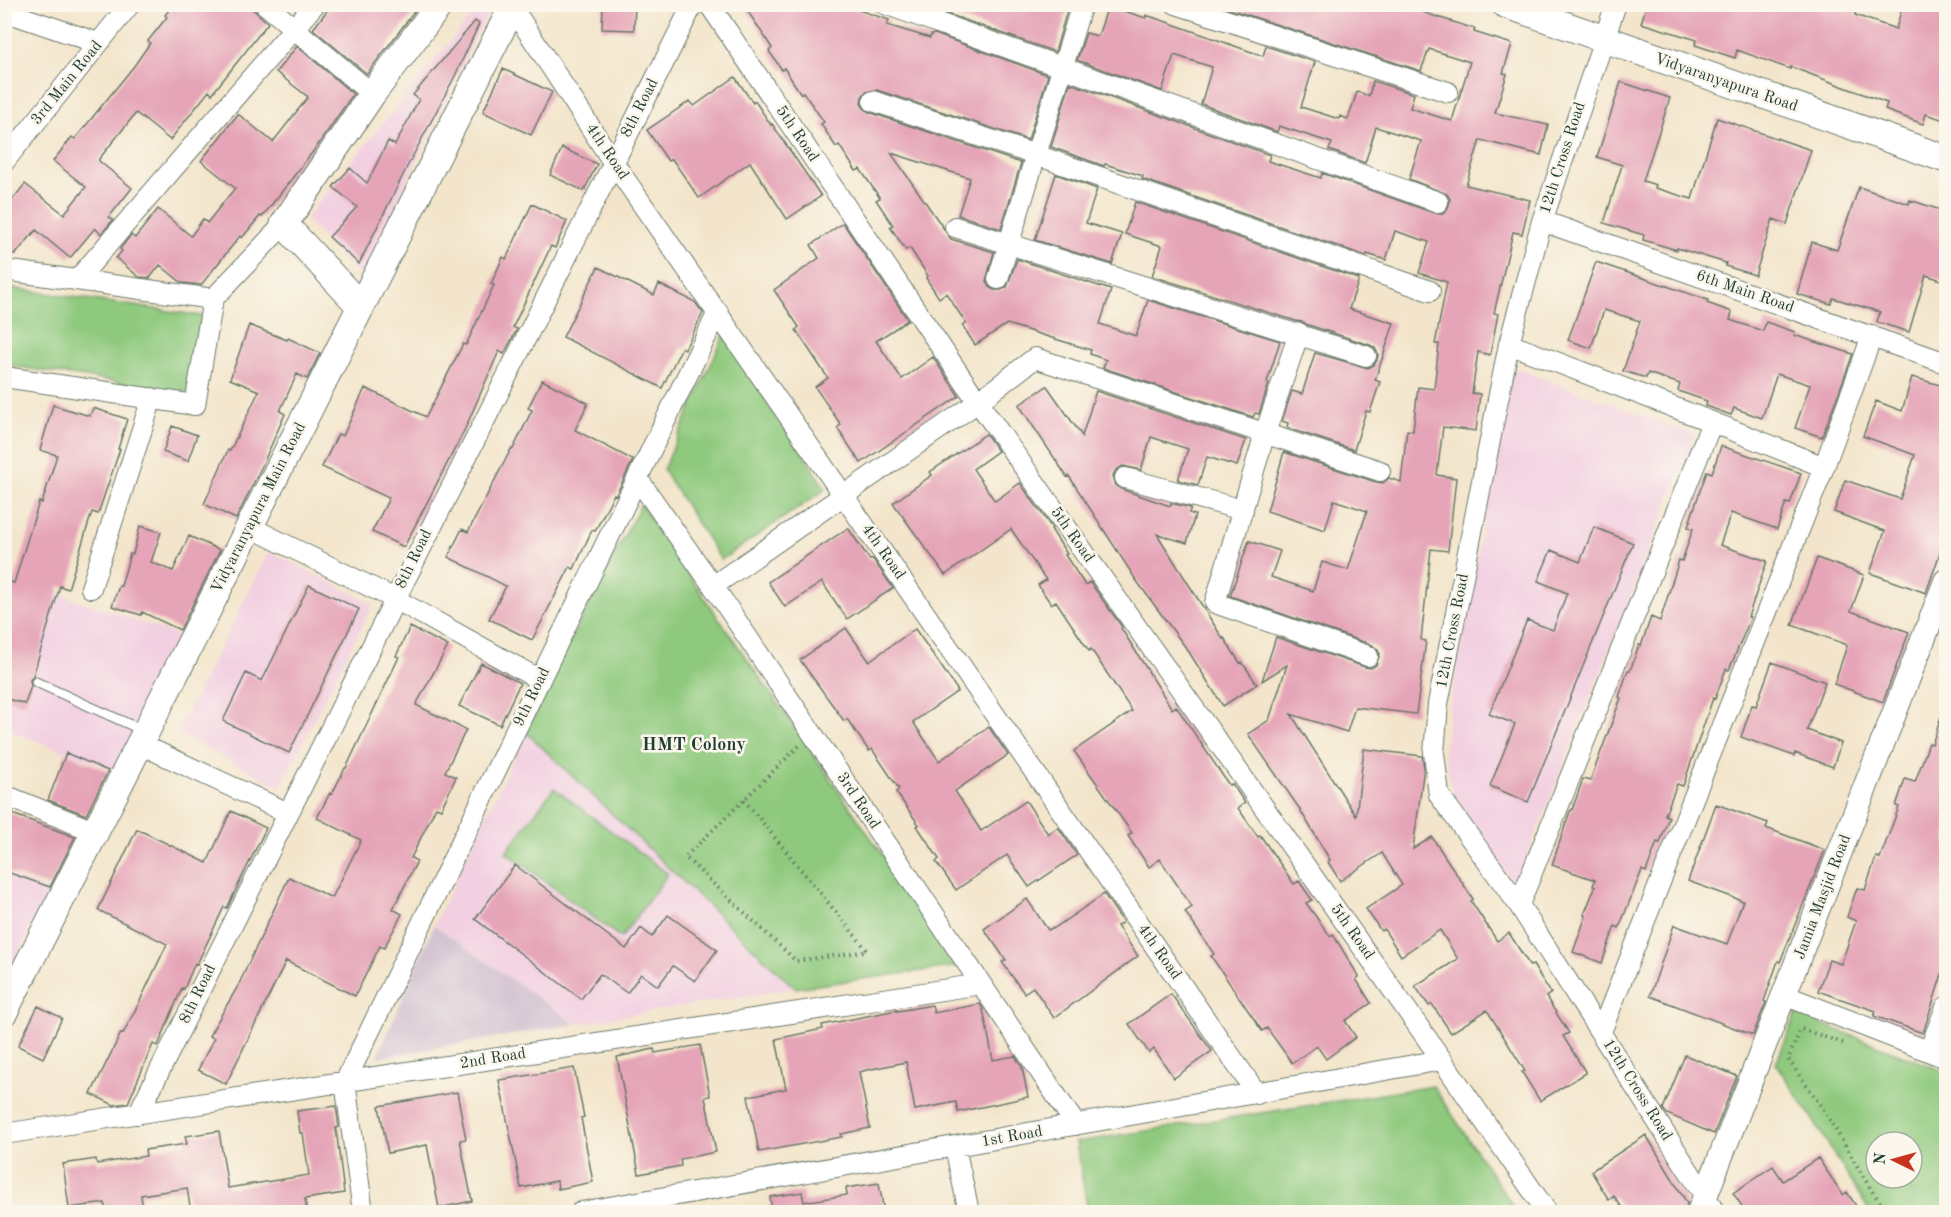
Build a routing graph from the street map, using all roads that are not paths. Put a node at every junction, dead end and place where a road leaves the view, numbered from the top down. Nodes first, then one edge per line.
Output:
1 (130, 4) edge
2 (265, 4) edge
3 (315, 4) edge
4 (440, 4) edge
5 (693, 4) edge
6 (709, 4) edge
7 (885, 4) edge
8 (1082, 4) edge
9 (1176, 4) edge
10 (1505, 4) edge
11 (1616, 4) edge
12 (513, 6) edge
13 (4, 11) edge
14 (294, 29) junction
15 (1603, 40) junction
16 (98, 43) junction
17 (1062, 69) junction
18 (1448, 92) dead end
19 (372, 94) junction
20 (873, 101) dead end
21 (8, 153) edge
22 (1036, 155) junction
23 (1947, 159) edge
24 (612, 162) junction
25 (1438, 202) dead end
26 (1542, 221) junction
27 (284, 224) junction
28 (955, 227) dead end
29 (1009, 244) junction
30 (4, 270) edge
31 (999, 279) dead end
32 (77, 280) junction
33 (1430, 291) dead end
34 (213, 300) junction
35 (361, 307) junction
36 (718, 312) junction
37 (1299, 333) junction
38 (1872, 336) junction
39 (1509, 344) junction
40 (1366, 356) dead end
41 (1947, 363) edge
42 (4, 377) edge
43 (152, 398) junction
44 (978, 402) junction
45 (1712, 422) junction
46 (1265, 433) junction
47 (1824, 466) junction
48 (1380, 471) dead end
49 (1125, 478) dead end
50 (638, 479) junction
51 (844, 495) junction
52 (1243, 510) junction
53 (250, 527) junction
54 (1947, 582) edge
55 (714, 586) junction
56 (91, 588) dead end
57 (395, 599) junction
58 (1368, 656) dead end
59 (540, 680) junction
60 (36, 682) dead end
61 (143, 738) junction
62 (4, 795) edge
63 (288, 813) junction
64 (96, 832) junction
65 (1519, 904) junction
66 (981, 984) junction
67 (1784, 995) junction
68 (1947, 1007) edge
69 (4, 1012) edge
70 (1601, 1032) junction
71 (1938, 1054) edge
72 (1442, 1060) junction
73 (345, 1082) junction
74 (1257, 1094) junction
75 (138, 1114) junction
76 (1076, 1125) junction
77 (4, 1134) edge
78 (955, 1147) junction
79 (1706, 1207) edge
80 (363, 1212) edge
81 (581, 1212) edge
82 (969, 1212) edge
83 (1547, 1212) edge

1 - 16 street, 3rd Main Road
2 - 14 street
3 - 14 street
4 - 19 main road
5 - 24 street, 8th Road
6 - 44 street, 5th Road
7 - 17 street
8 - 17 street
9 - 18 street
10 - 15 main road, Vidyaranyapura Road
11 - 15 street, 12th Cross Road
12 - 24 street, 4th Road
12 - 35 main road, Vidyaranyapura Main Road
13 - 16 street
14 - 19 street
14 - 32 street
15 - 23 main road, Vidyaranyapura Road
15 - 26 street, 12th Cross Road
16 - 21 street, 3rd Main Road
17 - 22 street
17 - 25 street
19 - 27 main road
20 - 22 street
22 - 29 street
22 - 33 street
24 - 36 street, 4th Road
24 - 57 street, 8th Road
26 - 38 street, 6th Main Road
26 - 39 street, 12th Cross Road
27 - 34 street
27 - 35 main road
28 - 29 street
29 - 31 street
29 - 37 street
30 - 32 street
32 - 34 street
34 - 43 street
35 - 53 main road, Vidyaranyapura Main Road
36 - 50 street, 9th Road
36 - 51 street, 4th Road
37 - 40 street
37 - 46 street
38 - 41 street, 6th Main Road
38 - 47 street
39 - 45 street
39 - 65 street, 12th Cross Road
42 - 43 street
43 - 56 street
44 - 46 street
44 - 51 street
44 - 72 street, 5th Road
45 - 47 street
45 - 65 street
46 - 48 street
46 - 52 street
47 - 70 street
49 - 52 street
50 - 55 street, 3rd Road
50 - 59 street, 9th Road
51 - 55 street
51 - 74 street, 4th Road
52 - 58 street
53 - 57 street
53 - 61 main road, Vidyaranyapura Main Road
54 - 67 street, Jamia Masjid Road
55 - 66 street, 3rd Road
57 - 59 street
57 - 63 street, 8th Road
59 - 73 street, 9th Road
60 - 61 lane
61 - 63 street
61 - 64 main road, Vidyaranyapura Main Road
62 - 64 street
63 - 75 street, 8th Road
64 - 69 main road, Vidyaranyapura Main Road
65 - 70 street, 12th Cross Road
66 - 73 street, 2nd Road
66 - 76 street, 3rd Road
67 - 71 street
67 - 79 street, Jamia Masjid Road
68 - 71 street
70 - 79 street, 12th Cross Road
72 - 74 street, 1st Road
72 - 83 street, 5th Road
73 - 75 street, 2nd Road
73 - 80 street
74 - 76 street, 1st Road
75 - 77 street, 2nd Road
76 - 78 street, 1st Road
78 - 81 street, 1st Road
78 - 82 street

